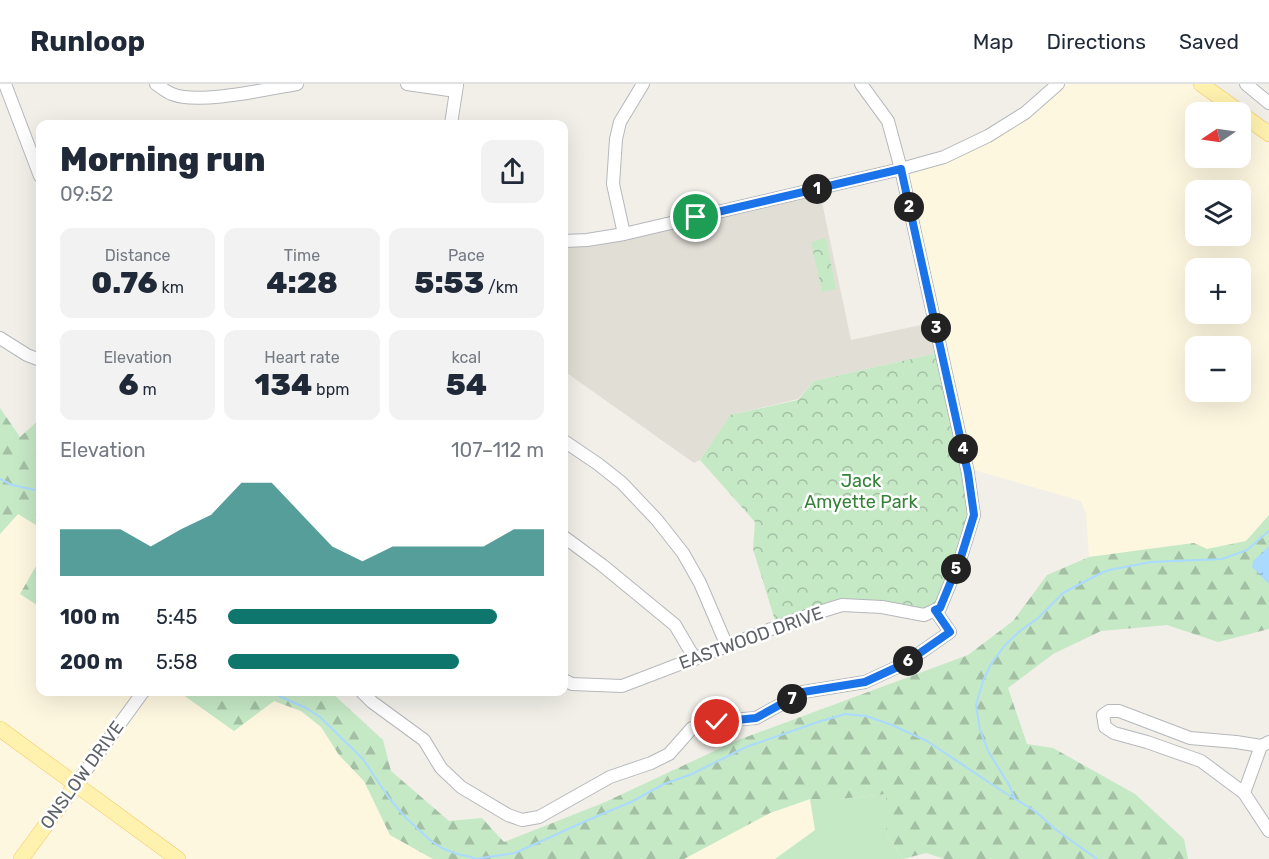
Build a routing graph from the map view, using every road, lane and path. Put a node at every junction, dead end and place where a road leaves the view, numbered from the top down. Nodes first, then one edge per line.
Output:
1 (5, 84) edge
2 (156, 84) edge
3 (297, 84) edge
4 (406, 84) edge
5 (643, 84) edge
6 (861, 84) edge
7 (1058, 84) edge
8 (1202, 84) edge
9 (1246, 84) edge
10 (456, 88) edge
11 (1226, 102) edge
12 (1269, 103) edge
13 (452, 120) edge
14 (1251, 121) edge
15 (1269, 134) edge
16 (36, 165) edge
17 (901, 169) junction
18 (624, 234) junction
19 (568, 241) edge
20 (0, 338) edge
21 (36, 358) edge
22 (568, 444) edge
23 (568, 540) edge
24 (938, 609) junction
25 (727, 646) junction
26 (694, 658) junction
27 (568, 682) edge
28 (140, 696) edge
29 (366, 696) edge
30 (0, 729) edge
31 (1265, 744) edge
32 (76, 784) junction
33 (1244, 793) junction
34 (1269, 831) edge
35 (21, 859) edge
36 (178, 859) edge

1 - 16 street
2 - 3 street
4 - 10 street
5 - 18 street
6 - 17 street
7 - 17 street
8 - 11 main road
9 - 12 street
10 - 13 street
14 - 15 main road
17 - 18 street
17 - 24 street
18 - 19 street
20 - 21 street
22 - 25 street
23 - 26 street
24 - 25 street, EASTWOOD DRIVE
24 - 29 street
25 - 26 street, EASTWOOD DRIVE
26 - 27 street, EASTWOOD DRIVE
28 - 32 street, ONSLOW DRIVE
30 - 32 main road
31 - 33 street
31 - 33 street
32 - 35 main road, ONSLOW DRIVE
32 - 36 main road
33 - 34 street

